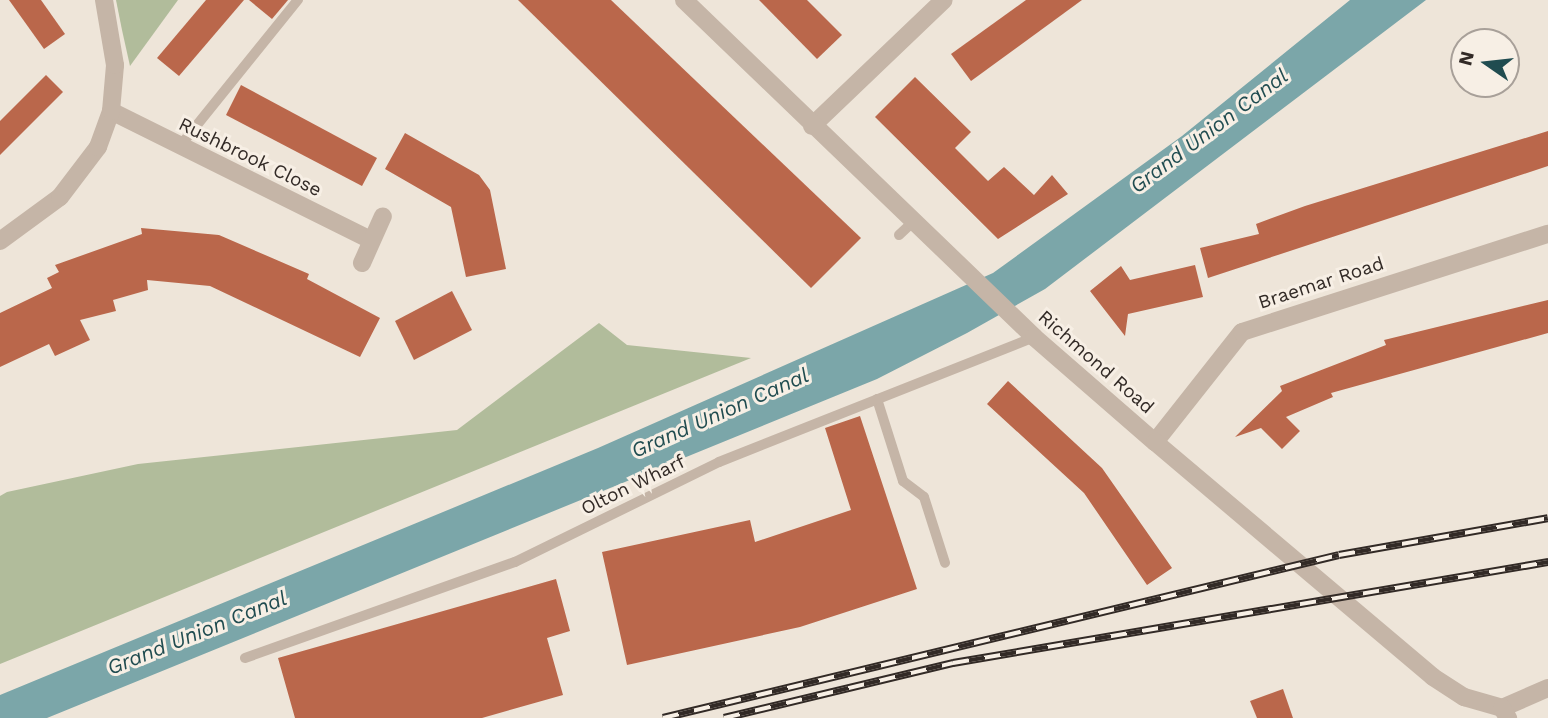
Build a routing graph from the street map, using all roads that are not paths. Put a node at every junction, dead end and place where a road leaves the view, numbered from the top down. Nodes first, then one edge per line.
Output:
1 (104, 0) edge
2 (299, 0) edge
3 (684, 0) edge
4 (944, 0) edge
5 (111, 111) junction
6 (812, 126) junction
7 (180, 146) junction
8 (383, 216) dead end
9 (914, 221) junction
10 (1548, 234) edge
11 (899, 235) dead end
12 (371, 240) junction
13 (0, 242) edge
14 (362, 263) dead end
15 (1034, 337) junction
16 (877, 399) junction
17 (1155, 442) junction
18 (945, 563) dead end
19 (246, 658) dead end
20 (1548, 688) edge
21 (1505, 713) edge

1 - 5 street
2 - 7 lane
3 - 6 street, Richmond Road
4 - 6 street
5 - 7 street, Rushbrook Close
5 - 13 street
6 - 9 street, Richmond Road
7 - 12 street, Rushbrook Close
8 - 12 street
9 - 11 lane
9 - 15 street, Richmond Road
10 - 17 street, Braemar Road
12 - 14 street
15 - 16 lane, Olton Wharf
15 - 17 street, Richmond Road
16 - 18 lane
16 - 19 lane, Olton Wharf
17 - 21 street, Richmond Road
20 - 21 street

